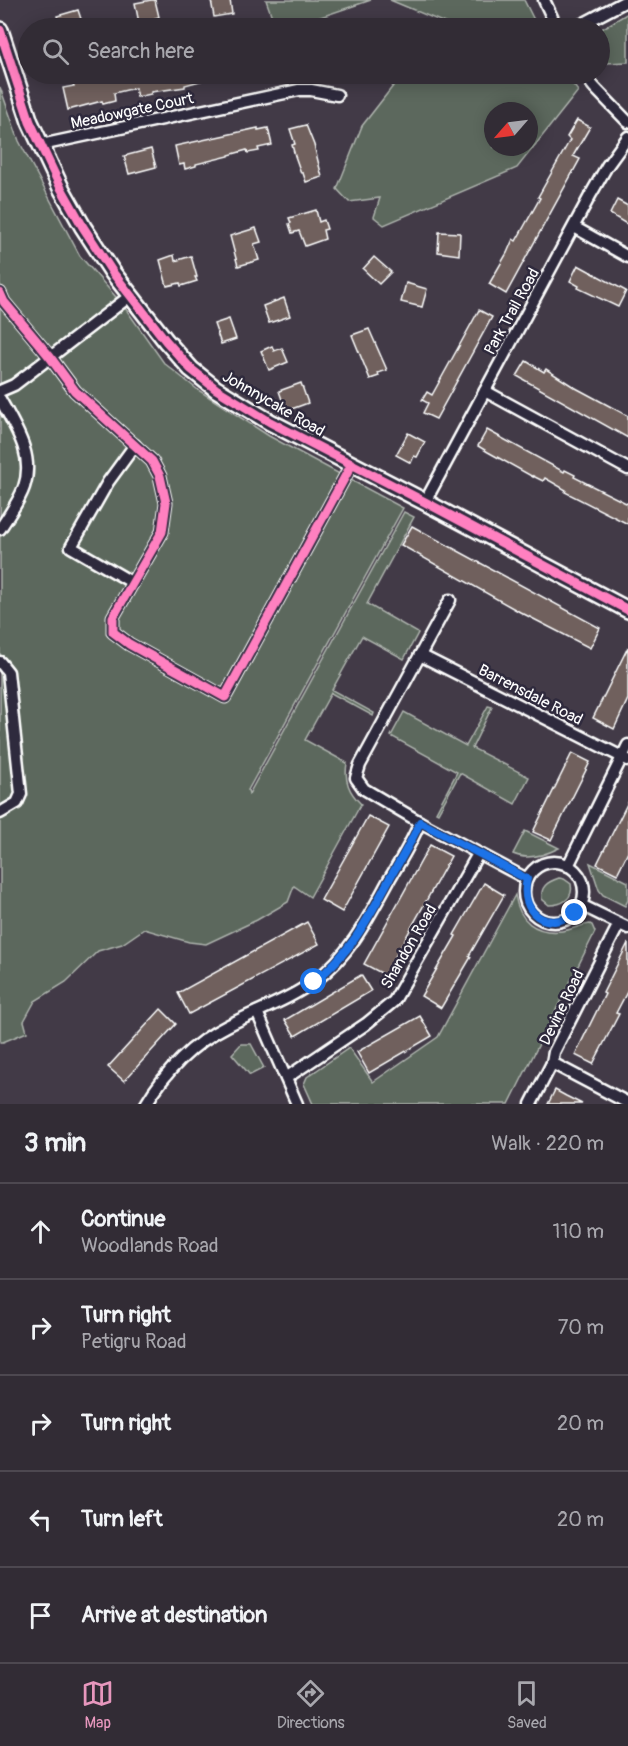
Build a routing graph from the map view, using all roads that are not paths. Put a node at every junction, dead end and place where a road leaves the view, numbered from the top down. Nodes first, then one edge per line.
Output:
1 (544, 0) edge
2 (628, 0) edge
3 (552, 18) edge
4 (594, 18) edge
5 (0, 30) edge
6 (592, 84) edge
7 (337, 94) dead end
8 (628, 122) edge
9 (628, 137) edge
10 (41, 145) junction
11 (574, 227) junction
12 (628, 257) edge
13 (0, 293) edge
14 (130, 296) junction
15 (5, 310) edge
16 (50, 357) junction
17 (0, 391) edge
18 (485, 391) junction
19 (0, 399) edge
20 (135, 445) junction
21 (352, 464) junction
22 (628, 469) edge
23 (425, 502) junction
24 (0, 529) edge
25 (133, 583) junction
26 (450, 600) dead end
27 (628, 610) edge
28 (420, 655) junction
29 (0, 662) edge
30 (628, 745) edge
31 (625, 759) edge
32 (0, 813) edge
33 (420, 822) junction
34 (478, 854) junction
35 (568, 866) junction
36 (527, 879) junction
37 (581, 905) junction
38 (624, 926) edge
39 (257, 1012) junction
40 (552, 1063) junction
41 (286, 1078) junction
42 (628, 1103) edge
43 (146, 1104) edge
44 (297, 1104) edge
45 (531, 1104) edge

1 - 3 street
2 - 4 street
5 - 10 street, Johnnycake Road
6 - 8 street
7 - 10 street, Meadowgate Court
9 - 11 street, Park Trail Road
10 - 14 street, Johnnycake Road
11 - 12 street
11 - 18 street, Park Trail Road
13 - 15 street
14 - 16 street
14 - 21 street, Johnnycake Road
15 - 16 street
16 - 17 street
16 - 20 street
18 - 22 street
18 - 23 street, Park Trail Road
19 - 24 street
20 - 25 street
20 - 25 street
21 - 23 street, Johnnycake Road
21 - 25 street
23 - 27 street, Johnnycake Road
26 - 28 street
28 - 31 street, Barrensdale Road
28 - 33 street
29 - 32 street
30 - 31 street
31 - 35 street
33 - 34 street
33 - 39 street
34 - 36 street
34 - 41 street, Shandon Road
35 - 36 street
35 - 37 street
36 - 37 street
37 - 38 street
38 - 40 street, Devine Road
39 - 41 street
39 - 43 street
40 - 42 street
40 - 45 street, Devine Road
41 - 44 street

